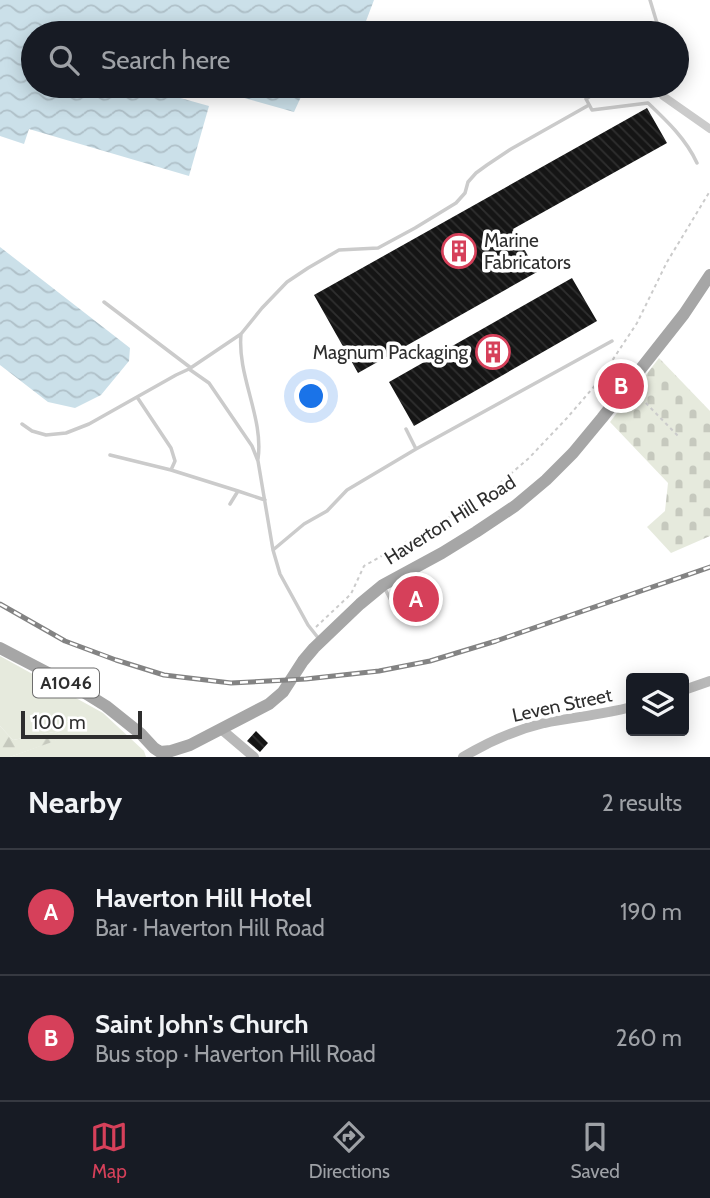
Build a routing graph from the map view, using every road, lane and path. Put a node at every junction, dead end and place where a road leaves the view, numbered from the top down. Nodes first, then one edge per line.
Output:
1 (650, 0) edge
2 (656, 21) edge
3 (587, 98) edge
4 (666, 98) edge
5 (589, 105) junction
6 (710, 129) edge
7 (697, 163) dead end
8 (710, 191) edge
9 (710, 275) edge
10 (104, 302) dead end
11 (241, 334) junction
12 (611, 341) dead end
13 (190, 368) junction
14 (628, 385) junction
15 (137, 397) junction
16 (22, 424) dead end
17 (406, 429) dead end
18 (678, 436) dead end
19 (416, 449) junction
20 (110, 455) dead end
21 (258, 461) junction
22 (171, 470) junction
23 (238, 491) junction
24 (265, 500) junction
25 (230, 504) dead end
26 (273, 550) junction
27 (383, 586) junction
28 (400, 618) dead end
29 (312, 631) junction
30 (321, 642) junction
31 (0, 648) edge
32 (710, 681) edge
33 (689, 688) edge
34 (626, 709) edge
35 (221, 729) junction
36 (157, 755) edge
37 (254, 757) edge
38 (463, 757) edge

1 - 2 lane
3 - 5 lane
4 - 6 street
5 - 7 lane
5 - 11 lane
8 - 29 path
9 - 14 main road, Haverton Hill Road / A1046
10 - 13 lane
11 - 13 lane
11 - 21 lane
12 - 19 lane
13 - 15 lane
13 - 21 lane
14 - 18 path
14 - 27 main road, Haverton Hill Road / A1046
15 - 16 lane
15 - 22 lane
17 - 19 lane
19 - 26 lane
20 - 22 lane
21 - 24 lane
22 - 23 lane
23 - 24 lane
23 - 25 lane
24 - 26 lane
26 - 29 lane
27 - 28 lane
27 - 30 main road, Haverton Hill Road / A1046
29 - 30 lane
30 - 35 main road, Haverton Hill Road / A1046
31 - 36 main road, A1046
32 - 33 main road
34 - 38 main road, Leven Street
35 - 36 main road, A1046
35 - 37 main road

